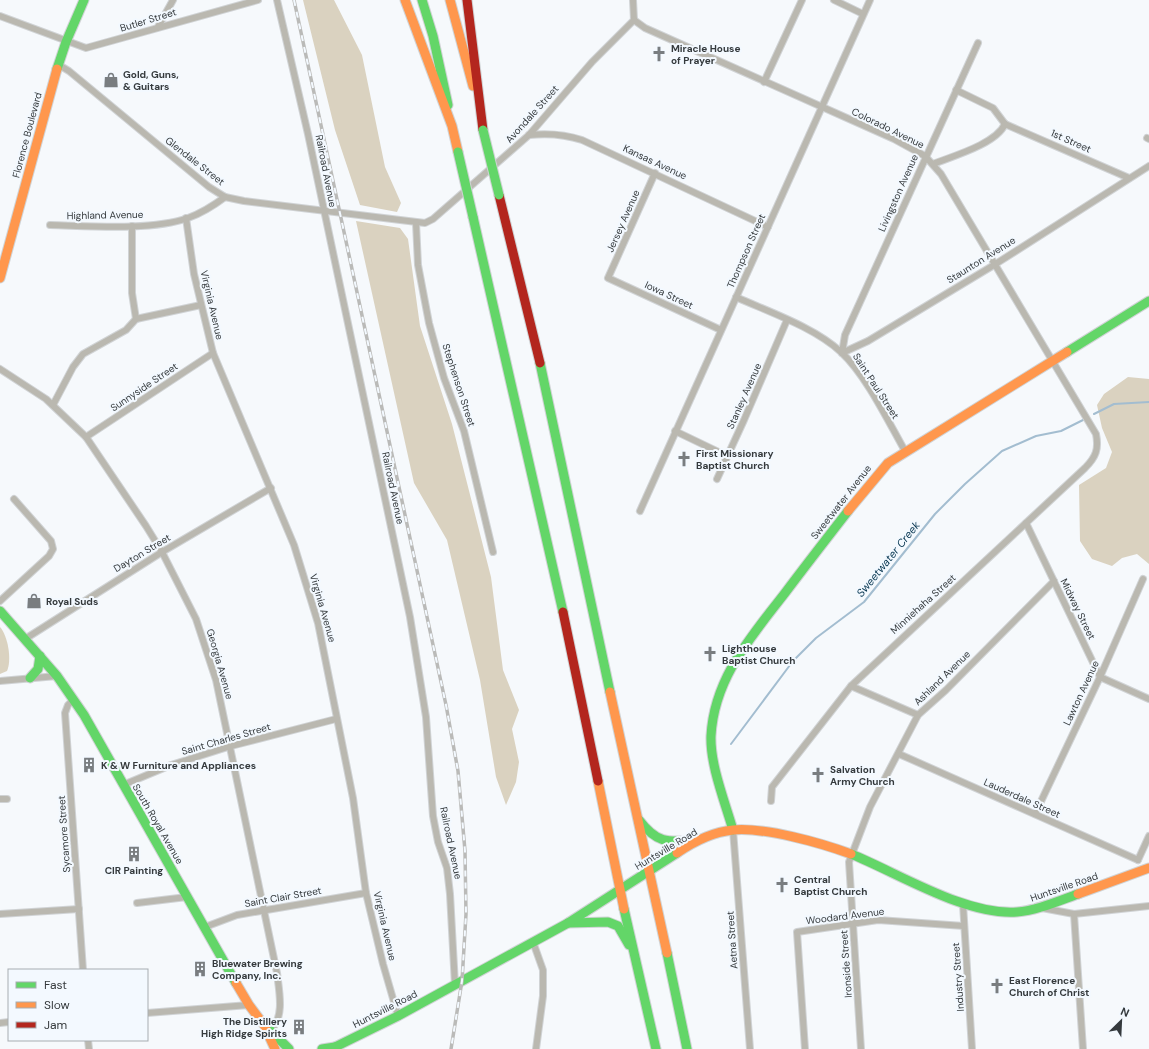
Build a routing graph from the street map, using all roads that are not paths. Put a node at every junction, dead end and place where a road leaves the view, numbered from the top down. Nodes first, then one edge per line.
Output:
1 (84, 0) edge
2 (173, 0) edge
3 (258, 0) edge
4 (277, 0) edge
5 (405, 0) edge
6 (422, 0) edge
7 (450, 0) edge
8 (467, 0) edge
9 (633, 0) edge
10 (802, 0) edge
11 (834, 0) edge
12 (870, 0) edge
13 (864, 14) junction
14 (0, 16) edge
15 (634, 20) junction
16 (158, 27) junction
17 (66, 42) junction
18 (978, 43) dead end
19 (59, 65) junction
20 (764, 82) junction
21 (956, 90) junction
22 (479, 107) junction
23 (822, 108) junction
24 (1005, 124) junction
25 (452, 126) junction
26 (529, 135) junction
27 (925, 156) junction
28 (933, 164) junction
29 (1149, 166) edge
30 (655, 173) junction
31 (1129, 178) junction
32 (225, 197) junction
33 (324, 212) junction
34 (186, 218) junction
35 (416, 223) junction
36 (50, 225) dead end
37 (132, 226) junction
38 (768, 227) junction
39 (994, 265) junction
40 (0, 278) edge
41 (608, 278) joint
42 (736, 297) junction
43 (1149, 301) edge
44 (201, 304) junction
45 (136, 319) junction
46 (787, 320) junction
47 (721, 330) junction
48 (842, 352) junction
49 (213, 353) junction
50 (1053, 361) junction
51 (0, 369) edge
52 (53, 405) junction
53 (675, 431) junction
54 (1096, 434) joint
55 (86, 437) junction
56 (905, 451) junction
57 (727, 456) junction
58 (717, 479) dead end
59 (271, 488) junction
60 (14, 499) dead end
61 (640, 511) dead end
62 (1026, 523) junction
63 (162, 552) junction
64 (493, 552) dead end
65 (1143, 579) dead end
66 (1054, 581) junction
67 (0, 601) edge
68 (0, 611) edge
69 (25, 639) junction
70 (40, 656) junction
71 (57, 676) junction
72 (1100, 676) junction
73 (30, 678) junction
74 (0, 681) edge
75 (851, 686) junction
76 (1149, 699) edge
77 (74, 700) junction
78 (918, 715) junction
79 (336, 719) junction
80 (231, 746) junction
81 (899, 754) junction
82 (123, 785) junction
83 (0, 799) edge
84 (7, 799) dead end
85 (771, 801) dead end
86 (1035, 814) junction
87 (635, 815) junction
88 (732, 830) junction
89 (1149, 836) edge
90 (698, 840) junction
91 (852, 854) junction
92 (1138, 860) junction
93 (1146, 869) edge
94 (648, 871) junction
95 (620, 890) junction
96 (366, 892) junction
97 (187, 897) junction
98 (137, 903) dead end
99 (963, 904) junction
100 (1149, 906) edge
101 (1040, 908) junction
102 (79, 909) junction
103 (264, 911) junction
104 (0, 914) edge
105 (1074, 914) junction
106 (568, 923) junction
107 (853, 924) junction
108 (964, 926) junction
109 (205, 927) junction
110 (533, 942) junction
111 (635, 953) junction
112 (83, 969) edge
113 (455, 985) junction
114 (249, 1005) junction
115 (148, 1013) edge
116 (398, 1016) junction
117 (268, 1028) junction
118 (333, 1048) edge
119 (275, 1049) edge
120 (289, 1049) edge
121 (322, 1049) edge
122 (536, 1049) edge
123 (656, 1049) edge
124 (687, 1049) edge
125 (750, 1049) edge
126 (805, 1049) edge
127 (861, 1049) edge
128 (972, 1049) edge
129 (1083, 1049) edge

1 - 17 main road, Florence Boulevard
2 - 16 street
3 - 16 street, Butler Street
4 - 33 street, Railroad Avenue
5 - 25 main road
6 - 25 main road
7 - 22 main road
8 - 22 main road
9 - 15 street
10 - 20 street
11 - 13 street
12 - 13 street, Thompson Street
13 - 23 street, Thompson Street
14 - 17 street, Butler Street
15 - 20 street, Colorado Avenue
15 - 26 street, Avondale Street
16 - 17 street, Butler Street
17 - 19 main road, Florence Boulevard
18 - 21 street, Livingston Avenue
19 - 32 street, Glendale Street
19 - 40 main road, Florence Boulevard
20 - 23 street, Colorado Avenue
21 - 24 street
21 - 27 street, Livingston Avenue
22 - 87 main road, bridge
23 - 27 street, Colorado Avenue
23 - 38 street, Thompson Street
24 - 28 street
24 - 31 street, 1st Street
25 - 95 main road, bridge
26 - 30 street, Kansas Avenue
26 - 35 street, Avondale Street
27 - 28 street, Colorado Avenue
27 - 48 street, Livingston Avenue
28 - 39 street, Colorado Avenue
29 - 31 street, Staunton Avenue
30 - 38 street, Kansas Avenue
30 - 41 street, Jersey Avenue
31 - 39 street, Staunton Avenue
32 - 33 street, Glendale Street
32 - 34 street, Highland Avenue
33 - 35 street, Glendale Street
33 - 113 street, Railroad Avenue
34 - 37 street, Highland Avenue
34 - 44 street, Virginia Avenue
35 - 64 street, Stephenson Street
36 - 37 street, Highland Avenue
37 - 45 street
38 - 42 street, Thompson Street
39 - 48 street, Staunton Avenue
39 - 50 street, Colorado Avenue
41 - 47 street, Iowa Street
42 - 46 street, Saint Paul Street
42 - 47 street, Thompson Street
43 - 50 main road, Sweetwater Avenue
44 - 45 street
44 - 49 street, Virginia Avenue
45 - 52 street
46 - 48 street, Saint Paul Street
46 - 57 street, Stanley Avenue
47 - 53 street, Thompson Street
48 - 56 street, Saint Paul Street
49 - 55 street, Sunnyside Street
49 - 59 street, Virginia Avenue
50 - 54 street, Colorado Avenue
50 - 56 main road, Sweetwater Avenue
51 - 52 street, Georgia Avenue
52 - 55 street, Georgia Avenue
53 - 57 street
53 - 61 street, Thompson Street
54 - 62 street, Minniehaha Street
55 - 63 street, Georgia Avenue
56 - 88 main road, Sweetwater Avenue
57 - 58 street, Stanley Avenue
59 - 63 street, Dayton Street
59 - 79 street, Virginia Avenue
60 - 67 street
62 - 66 street, Midway Street
62 - 75 street, Minniehaha Street
63 - 69 street, Dayton Street
63 - 80 street, Georgia Avenue
65 - 72 street, Lawton Avenue
66 - 72 street, Midway Street
66 - 78 street, Ashland Avenue
68 - 69 main road, South Royal Avenue
69 - 70 main road, South Royal Avenue
70 - 71 main road, South Royal Avenue
70 - 73 main road
71 - 73 street
71 - 77 main road, South Royal Avenue
72 - 76 street
72 - 86 street, Lawton Avenue
73 - 74 street
75 - 78 street
75 - 85 street, Minniehaha Street
77 - 82 main road, South Royal Avenue
77 - 102 street, Sycamore Street
78 - 81 street, Ashland Avenue
79 - 80 street, Saint Charles Street
79 - 96 street, Virginia Avenue
80 - 82 street, Saint Charles Street
80 - 103 street, Georgia Avenue
81 - 86 street, Lauderdale Street
81 - 91 street, Ashland Avenue
82 - 97 main road, South Royal Avenue
83 - 84 street
86 - 92 street, Lauderdale Street
87 - 90 main road
87 - 94 main road
88 - 90 main road, Huntsville Road
88 - 91 main road, Huntsville Road
88 - 125 street, Aetna Street
89 - 92 street
90 - 94 main road, Huntsville Road
91 - 99 main road, Huntsville Road
91 - 107 street, Ironside Street
92 - 93 street
93 - 101 main road, Huntsville Road
94 - 95 main road, Huntsville Road
94 - 124 main road
95 - 106 main road, Huntsville Road
95 - 111 main road
96 - 103 street, Saint Clair Street
96 - 116 street, Virginia Avenue
97 - 98 street
97 - 109 main road, South Royal Avenue
99 - 101 main road, Huntsville Road
99 - 108 street, Industry Street
100 - 105 street
101 - 105 street
102 - 104 street
102 - 112 street, Sycamore Street
103 - 109 street, Saint Clair Street
103 - 117 street, Georgia Avenue
105 - 129 street
106 - 110 main road, Huntsville Road
106 - 111 main road
107 - 108 street, Woodard Avenue
107 - 126 street, Woodard Avenue
107 - 127 street, Ironside Street
108 - 128 street, Industry Street
109 - 114 main road, South Royal Avenue
110 - 113 main road, Huntsville Road
110 - 122 street
111 - 123 main road
113 - 116 main road, Huntsville Road
114 - 115 street
114 - 117 main road, South Royal Avenue
116 - 118 main road, Huntsville Road
117 - 119 main road, South Royal Avenue
117 - 120 main road, South Royal Avenue
118 - 121 main road, Huntsville Road

